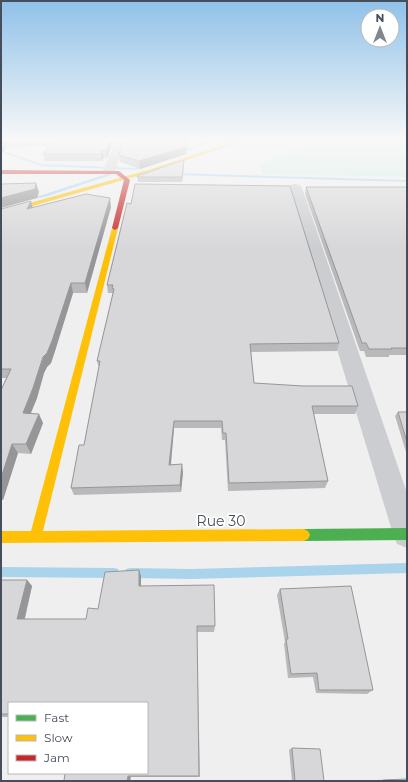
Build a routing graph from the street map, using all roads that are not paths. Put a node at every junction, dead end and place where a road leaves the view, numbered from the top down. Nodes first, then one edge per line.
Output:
1 (121, 176) edge
2 (144, 176) edge
3 (126, 183) junction
4 (140, 187) edge
5 (295, 188) dead end
6 (1, 213) edge
7 (407, 534) edge
8 (36, 536) junction
9 (1, 537) edge

1 - 3 street
2 - 3 street
3 - 4 street
3 - 6 street
3 - 8 street
5 - 7 street
7 - 8 street, Rue 30
8 - 9 street, Rue 30

